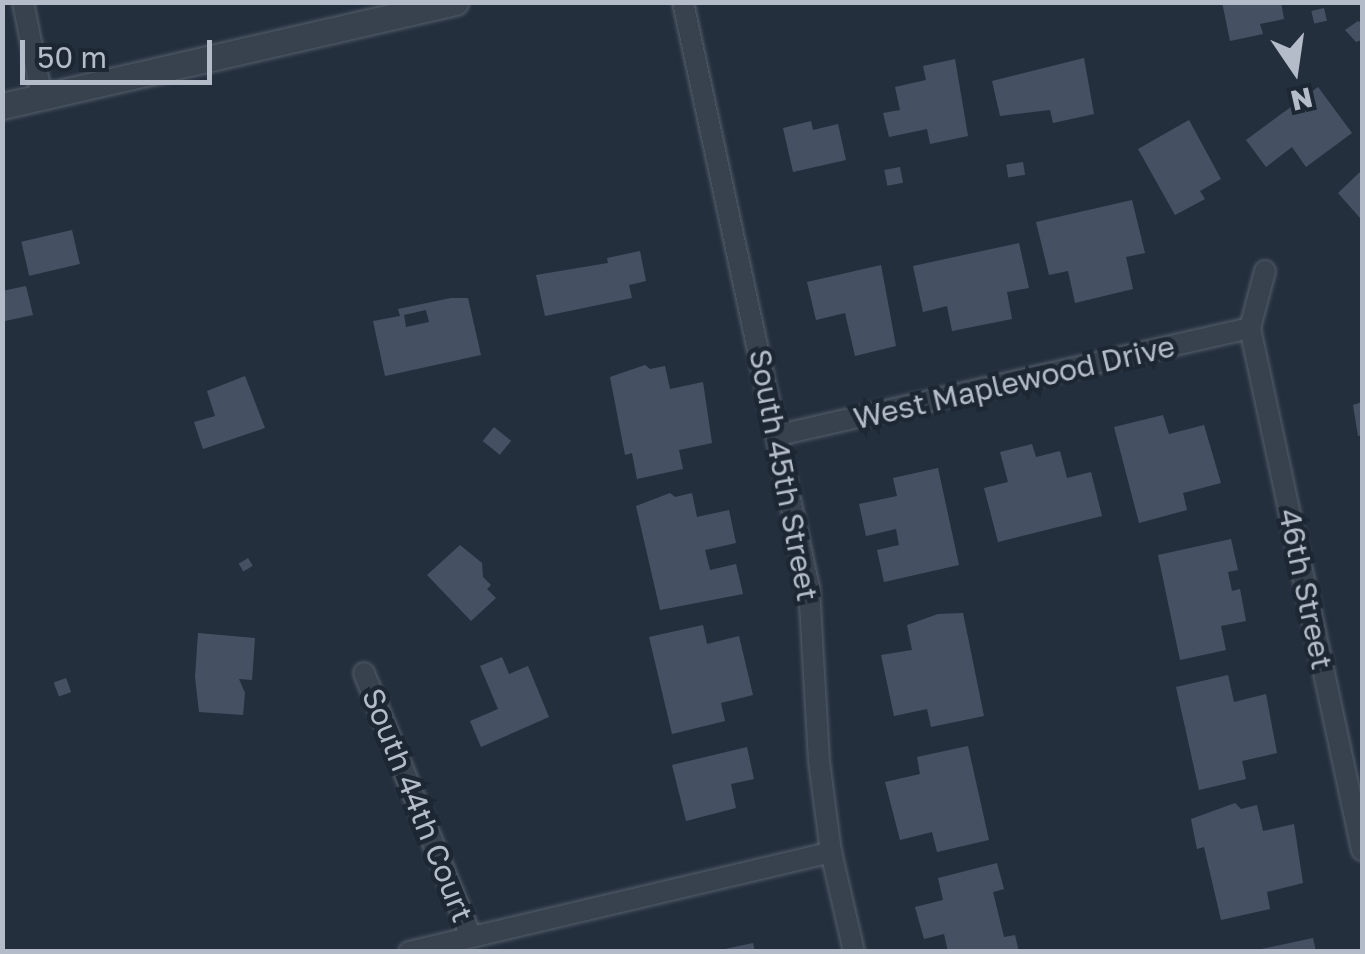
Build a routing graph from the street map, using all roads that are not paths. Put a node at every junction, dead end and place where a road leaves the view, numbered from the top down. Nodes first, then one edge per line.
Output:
1 (23, 2) edge
2 (455, 2) edge
3 (683, 2) edge
4 (42, 97) junction
5 (2, 106) edge
6 (1265, 271) dead end
7 (1250, 328) junction
8 (779, 435) junction
9 (364, 673) dead end
10 (1362, 850) edge
11 (831, 852) junction
12 (472, 937) junction
13 (410, 952) edge
14 (854, 952) edge

1 - 4 street
2 - 4 street
3 - 8 street, South 45th Street
4 - 5 street
6 - 7 street
7 - 8 street, West Maplewood Drive
7 - 10 street, 46th Street
8 - 11 street, South 45th Street
9 - 12 street, South 44th Court
11 - 12 street
11 - 14 street, South 45th Street
12 - 13 street

